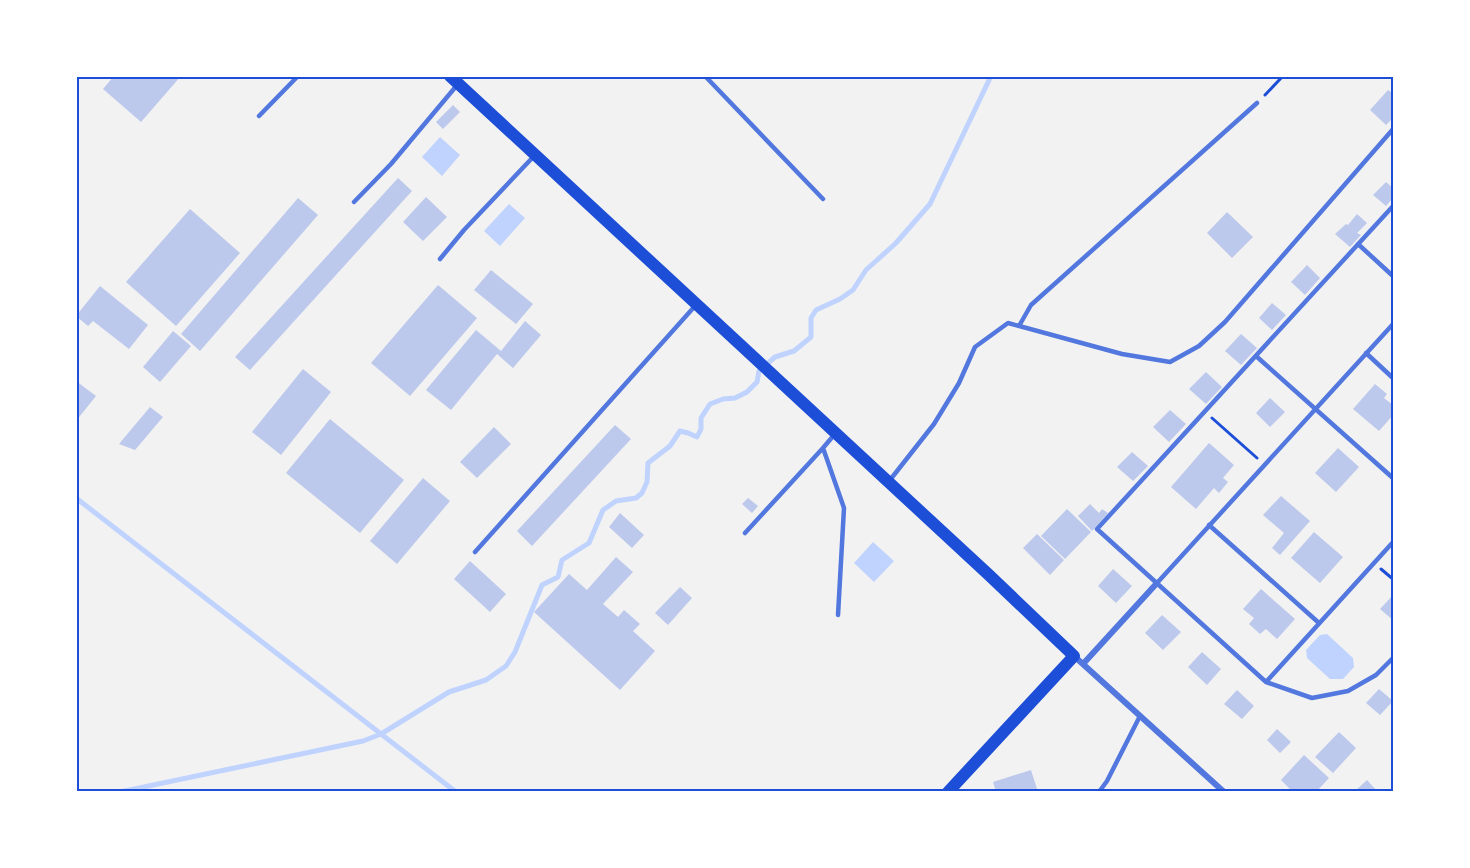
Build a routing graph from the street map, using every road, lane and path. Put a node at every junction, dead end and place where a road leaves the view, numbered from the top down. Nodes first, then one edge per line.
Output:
1 (297, 76) edge
2 (705, 76) edge
3 (1283, 76) edge
4 (454, 80) edge
5 (1257, 103) joint
6 (259, 116) dead end
7 (1394, 128) edge
8 (535, 155) junction
9 (824, 199) dead end
10 (354, 202) dead end
11 (1394, 205) edge
12 (1358, 244) junction
13 (440, 259) dead end
14 (1394, 277) edge
15 (697, 304) junction
16 (1394, 323) edge
17 (1019, 326) junction
18 (1366, 353) junction
19 (1256, 356) junction
20 (1394, 379) edge
21 (1315, 409) junction
22 (1205, 412) junction
23 (835, 433) junction
24 (823, 448) junction
25 (1265, 465) junction
26 (1394, 479) edge
27 (889, 482) junction
28 (1209, 525) junction
29 (746, 533) dead end
30 (1394, 541) edge
31 (475, 552) dead end
32 (1156, 583) junction
33 (838, 615) dead end
34 (1319, 623) junction
35 (1394, 657) edge
36 (1078, 660) junction
37 (1266, 682) junction
38 (1140, 716) junction
39 (948, 792) edge
40 (1099, 792) edge
41 (1224, 792) edge

1 - 6 lane
2 - 9 lane
3 - 5 path
4 - 8 main road
4 - 10 lane
5 - 17 lane
7 - 17 lane
8 - 13 lane
8 - 15 main road
11 - 12 lane
12 - 14 lane
12 - 19 lane
15 - 23 main road
15 - 31 lane
16 - 18 lane
17 - 27 lane
18 - 20 lane
18 - 21 lane
19 - 21 lane
19 - 22 lane
21 - 25 lane
21 - 26 lane
22 - 25 path
22 - 32 lane
23 - 24 lane
23 - 27 main road
24 - 29 lane
24 - 33 lane
25 - 28 lane
27 - 36 main road
28 - 32 lane
28 - 34 lane
30 - 34 lane
32 - 36 street
32 - 37 lane
34 - 37 lane
35 - 37 lane
36 - 38 street
36 - 39 main road
38 - 40 lane
38 - 41 street

